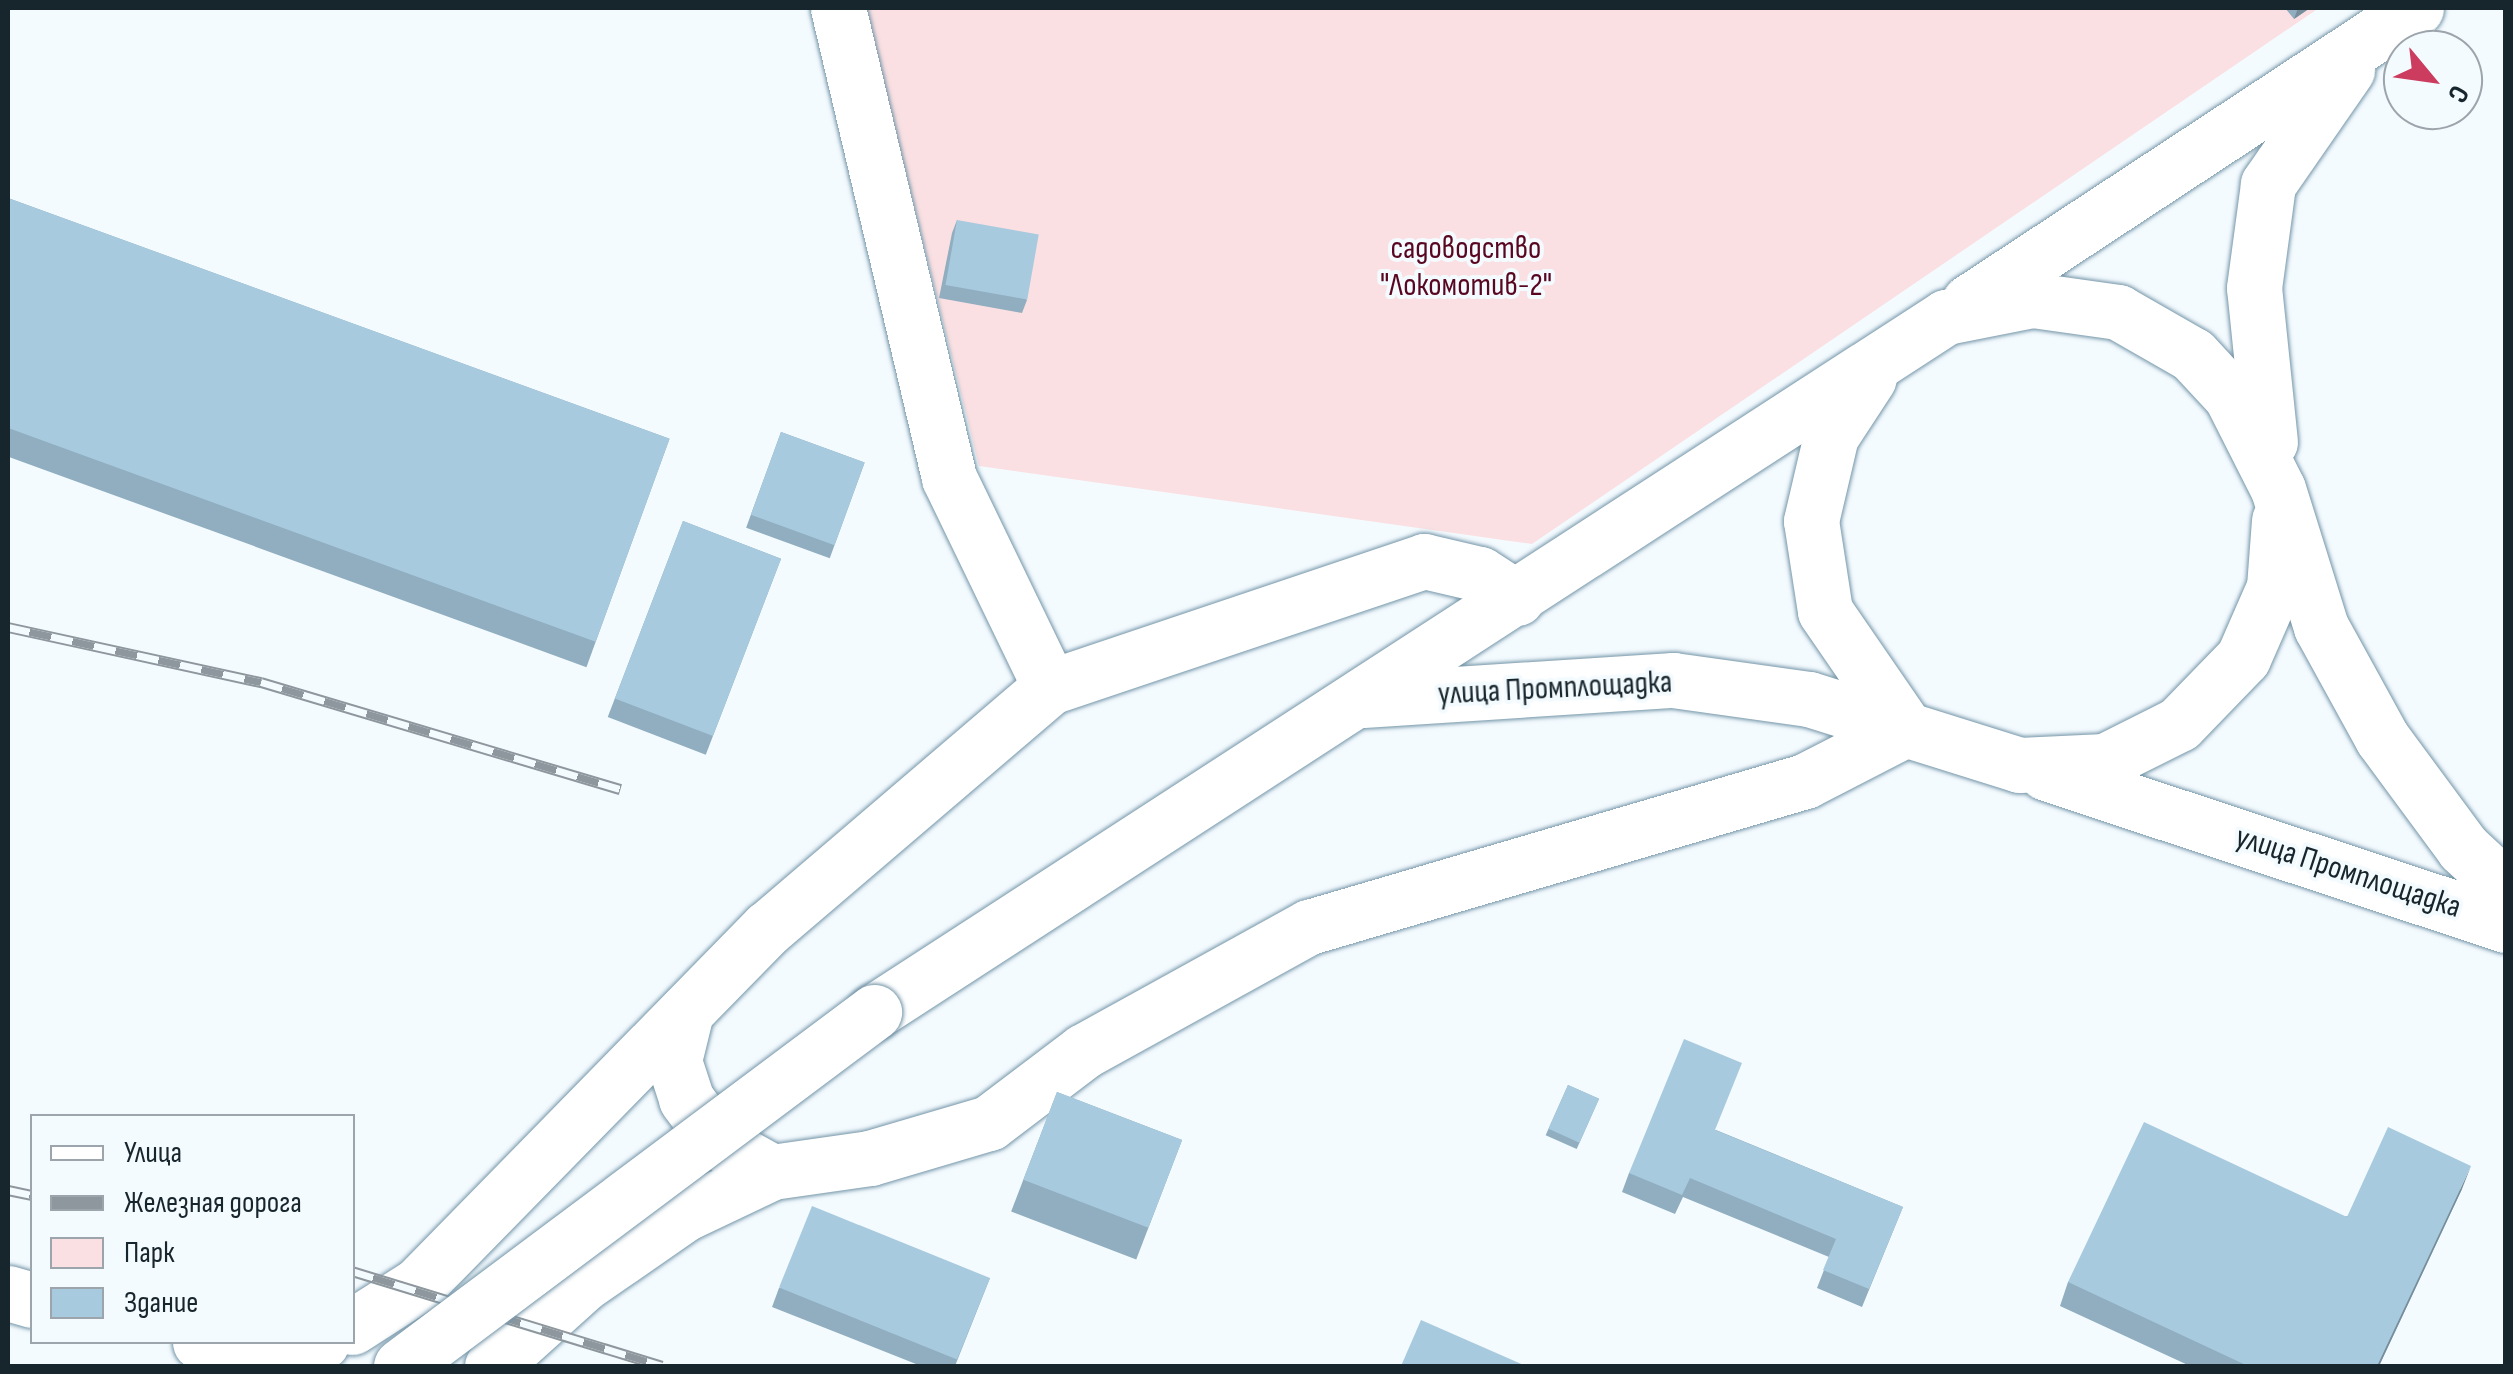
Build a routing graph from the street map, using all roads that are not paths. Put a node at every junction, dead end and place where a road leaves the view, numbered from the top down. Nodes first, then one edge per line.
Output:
1 (838, 8) edge
2 (2403, 16) edge
3 (1946, 317) junction
4 (1879, 363) junction
5 (2279, 496) junction
6 (1517, 598) junction
7 (1050, 687) junction
8 (1360, 700) junction
9 (1906, 729) junction
10 (2000, 758) junction
11 (2506, 888) edge
12 (2506, 925) edge
13 (686, 1012) junction
14 (772, 1172) junction
15 (355, 1325) edge
16 (206, 1344) edge
17 (315, 1344) edge
18 (259, 1361) edge
19 (401, 1366) edge
20 (492, 1366) edge

1 - 7 street
2 - 3 street
2 - 5 street
3 - 4 street
3 - 5 street
4 - 6 street
4 - 9 street
5 - 10 street
5 - 11 street
6 - 7 street
6 - 8 street
7 - 13 street
8 - 9 street, улица Промплощадка
8 - 19 street, bridge
9 - 10 street, улица Промплощадка
9 - 14 street
10 - 12 street, улица Промплощадка
13 - 14 street
13 - 15 street
14 - 20 street
16 - 18 street
17 - 18 street

